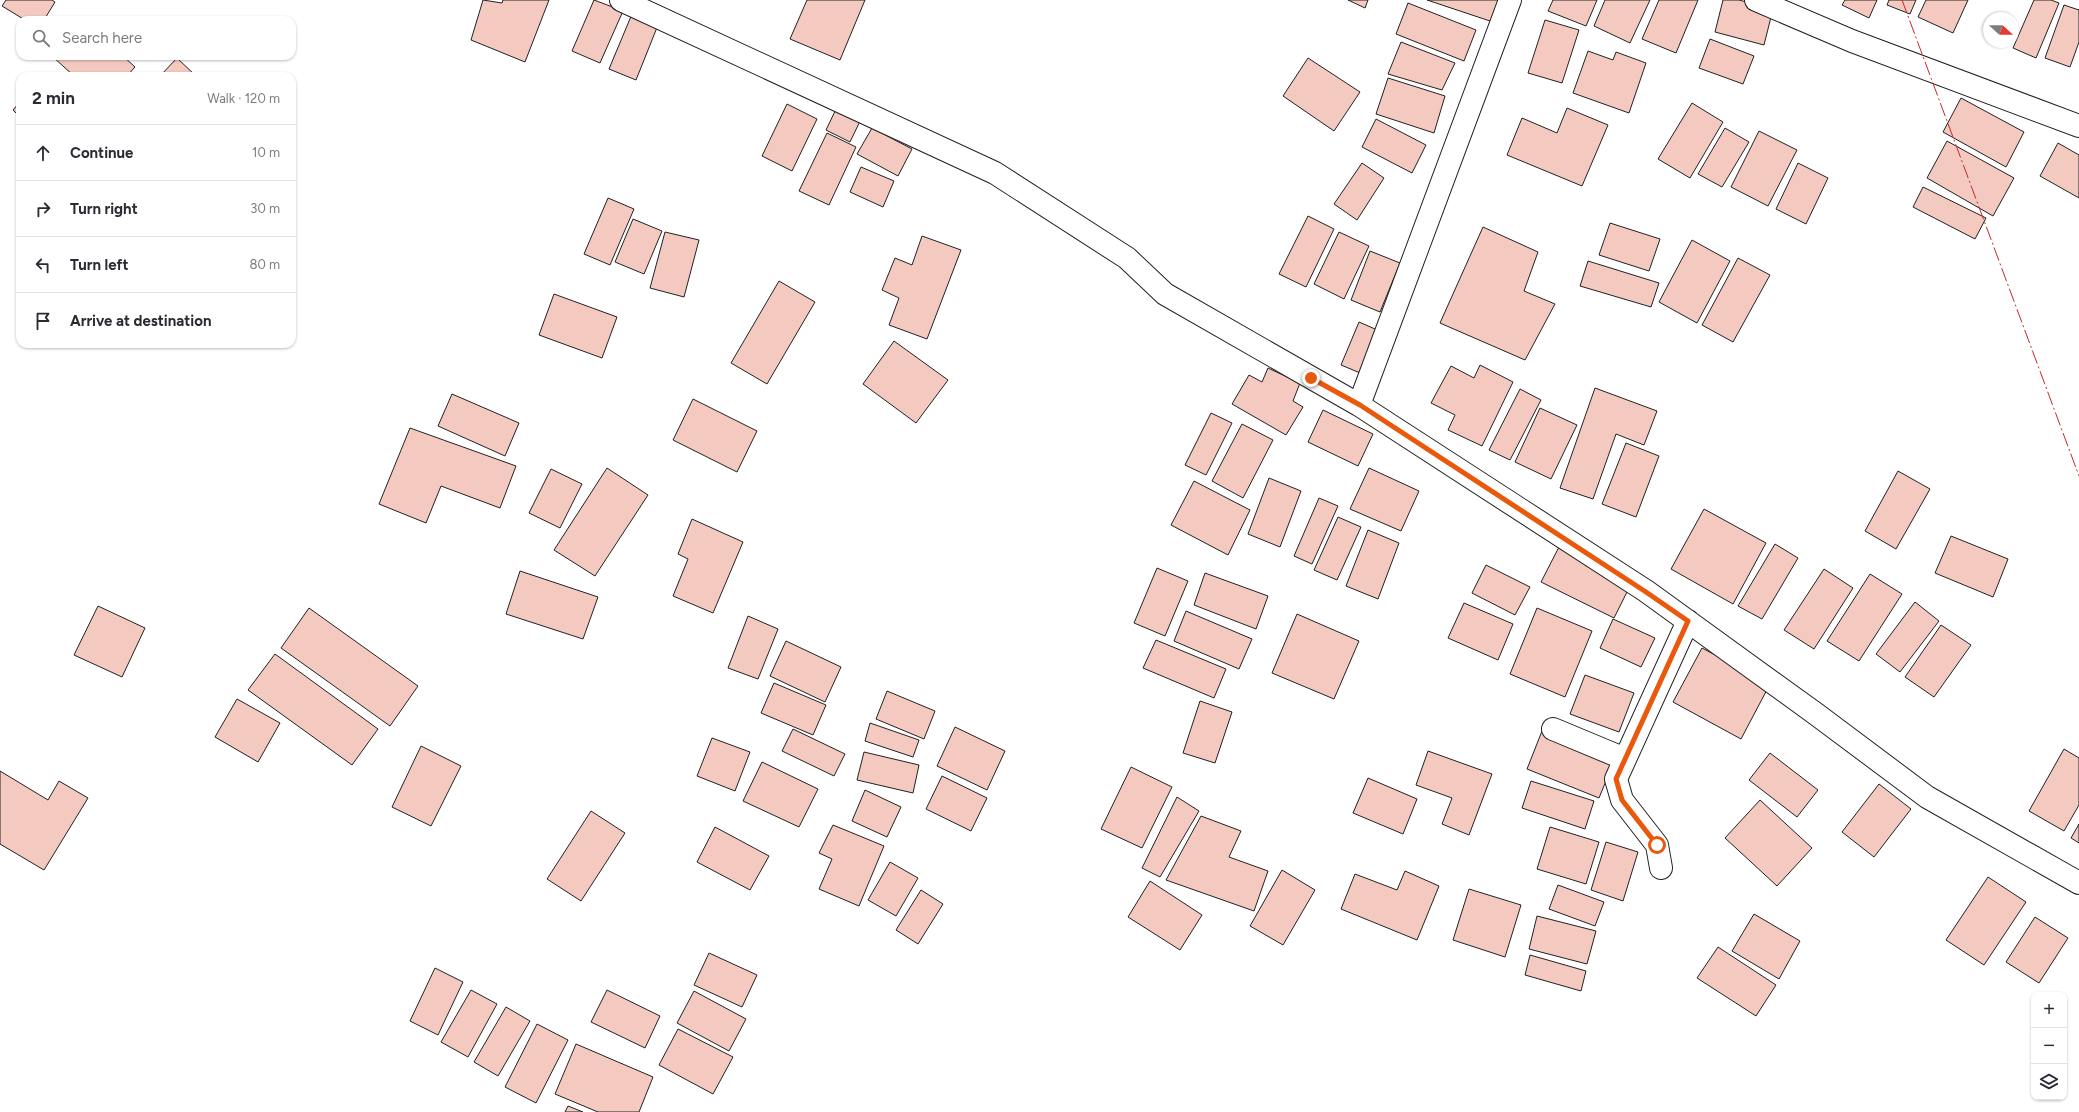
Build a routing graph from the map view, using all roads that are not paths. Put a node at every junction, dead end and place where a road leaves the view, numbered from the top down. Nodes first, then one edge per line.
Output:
1 (621, 0) edge
2 (1510, 0) edge
3 (1756, 0) edge
4 (2079, 126) edge
5 (1360, 405) junction
6 (1688, 621) junction
7 (1553, 729) dead end
8 (1624, 759) junction
9 (1661, 868) dead end
10 (2079, 883) edge

1 - 5 street
2 - 5 street
3 - 4 street
5 - 6 street
6 - 8 street
6 - 10 street
7 - 8 street
8 - 9 street

